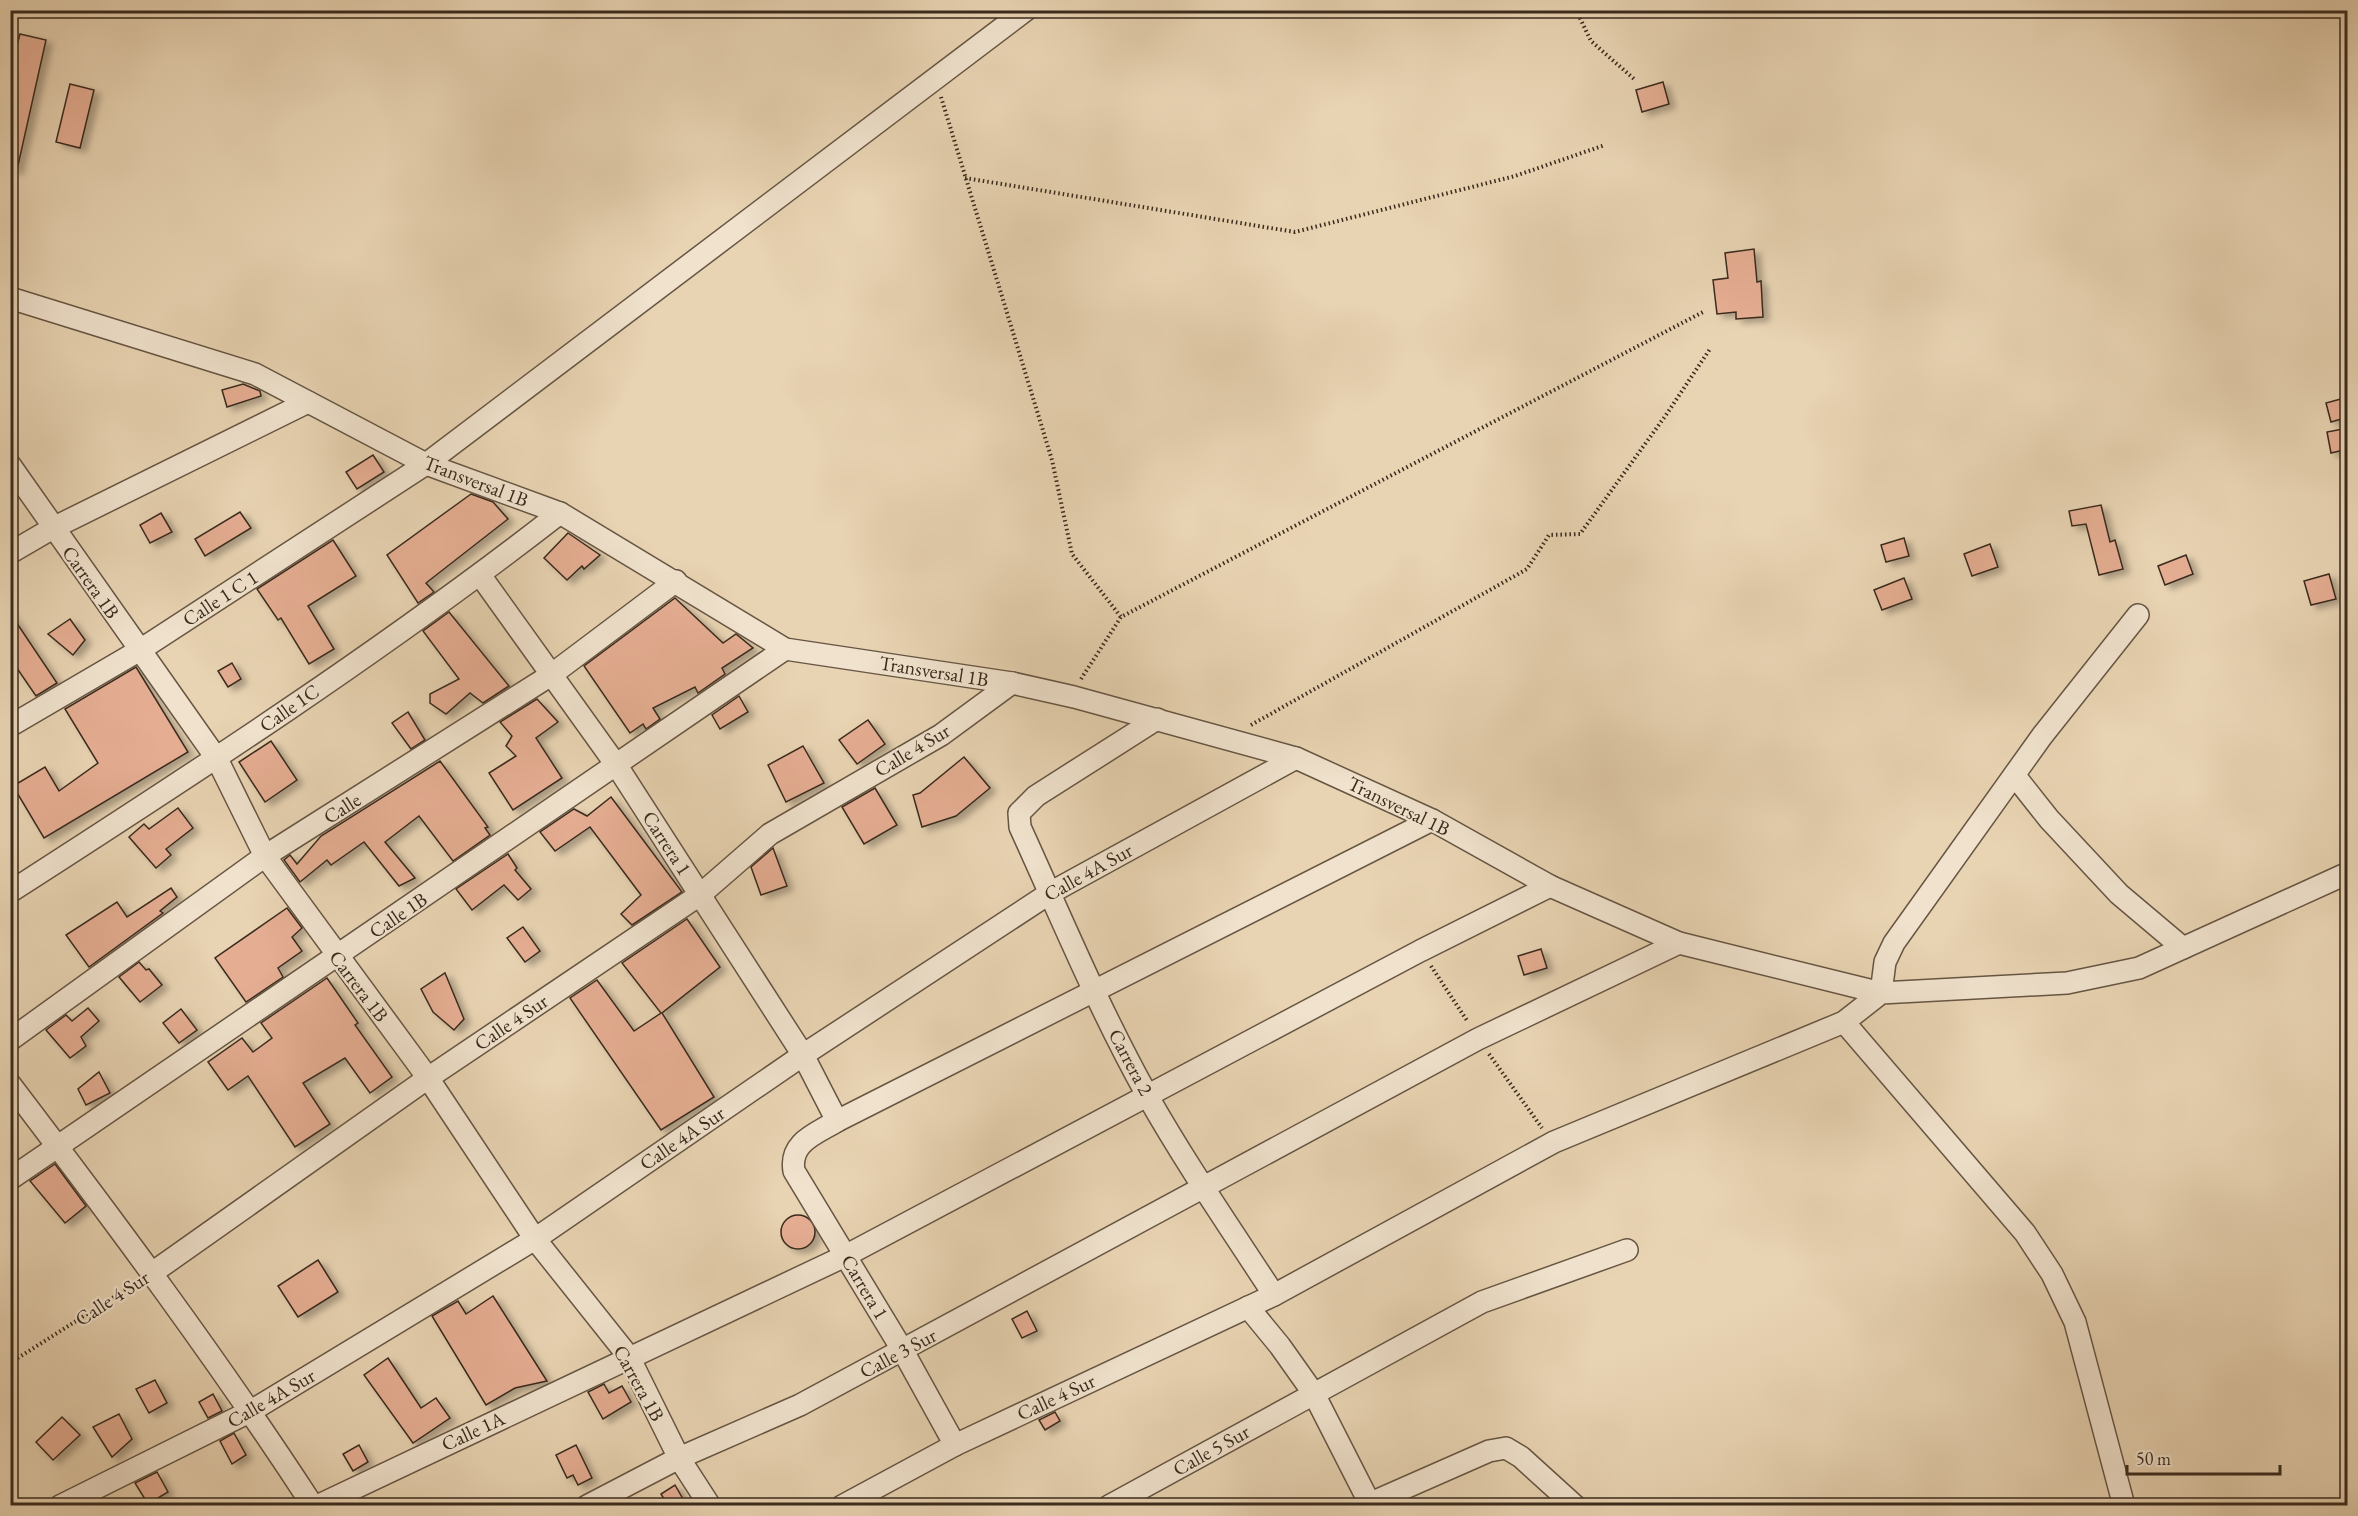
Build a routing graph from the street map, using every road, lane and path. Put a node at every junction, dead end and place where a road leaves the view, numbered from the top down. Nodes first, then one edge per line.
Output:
1 (1026, 10) edge
2 (1576, 10) edge
3 (1634, 79) dead end
4 (925, 86) junction
5 (1605, 145) dead end
6 (965, 178) junction
7 (10, 298) edge
8 (1703, 312) dead end
9 (1710, 349) dead end
10 (308, 402) junction
11 (426, 464) junction
12 (10, 465) edge
13 (560, 513) junction
14 (53, 528) junction
15 (10, 553) edge
16 (480, 575) junction
17 (676, 581) junction
18 (2138, 615) dead end
19 (1121, 617) junction
20 (785, 648) junction
21 (140, 650) junction
22 (551, 675) junction
23 (1012, 682) junction
24 (1074, 697) junction
25 (1157, 719) junction
26 (10, 726) edge
27 (1227, 738) junction
28 (1296, 758) junction
29 (217, 759) junction
30 (617, 766) junction
31 (2015, 776) junction
32 (1432, 820) junction
33 (265, 856) junction
34 (2348, 873) edge
35 (1550, 886) junction
36 (10, 892) edge
37 (1050, 892) junction
38 (700, 894) junction
39 (1679, 943) junction
40 (2183, 948) junction
41 (337, 957) junction
42 (1094, 992) junction
43 (1881, 993) junction
44 (1844, 1022) junction
45 (10, 1040) edge
46 (803, 1055) junction
47 (428, 1078) junction
48 (10, 1084) edge
49 (1147, 1095) junction
50 (837, 1121) junction
51 (57, 1145) junction
52 (10, 1179) edge
53 (1203, 1187) junction
54 (535, 1239) junction
55 (1627, 1250) dead end
56 (845, 1256) junction
57 (152, 1273) junction
58 (1274, 1295) junction
59 (1248, 1307) junction
60 (903, 1350) junction
61 (629, 1357) junction
62 (10, 1363) edge
63 (1314, 1394) junction
64 (251, 1411) junction
65 (954, 1445) junction
66 (679, 1458) junction
67 (1367, 1504) edge
68 (60, 1506) edge
69 (313, 1506) edge
70 (317, 1506) edge
71 (587, 1506) edge
72 (710, 1506) edge
73 (842, 1506) edge
74 (1109, 1506) edge
75 (1575, 1506) edge
76 (2124, 1506) edge

1 - 4 street, Calle 1 C 1
2 - 3 path
4 - 6 path
4 - 11 street, Calle 1 C 1
5 - 6 path
6 - 19 path
7 - 10 street, Transversal 1B
8 - 19 path
9 - 27 path
10 - 11 street, Transversal 1B
10 - 14 street
11 - 13 street, Transversal 1B
11 - 21 street, Calle 1 C 1
12 - 14 street, Carrera 1B
13 - 16 street, Calle 1C
13 - 17 street, Transversal 1B
14 - 15 street
14 - 21 street, Carrera 1B
16 - 22 street, Carrera 1
16 - 29 street, Calle 1C
17 - 20 street, Transversal 1B
17 - 22 street, Calle
18 - 31 street
19 - 24 path
20 - 23 street, Transversal 1B
20 - 30 street, Calle 1B
21 - 26 street, Calle 1 C 1
21 - 29 street, Carrera 1B
22 - 30 street, Carrera 1
22 - 33 street, Calle
23 - 24 street, Transversal 1B
23 - 38 street, Calle 4 Sur
24 - 25 street, Transversal 1B
25 - 27 street, Transversal 1B
25 - 37 street, Carrera 2
27 - 28 street, Transversal 1B
28 - 32 street, Transversal 1B
28 - 37 street, Calle 4A Sur
29 - 33 street, Carrera 1B
29 - 36 street, Calle 1C
30 - 38 street, Carrera 1
30 - 41 street, Calle 1B
31 - 40 street
31 - 43 street
32 - 35 street, Transversal 1B
32 - 42 street
33 - 41 street, Carrera 1B
33 - 45 street, Calle
34 - 40 street, Transversal 1B
35 - 39 street, Transversal 1B
35 - 49 street, Calle 1A
37 - 42 street, Carrera 2
37 - 46 street, Calle 4A Sur
38 - 46 street, Carrera 1
38 - 47 street, Calle 4 Sur
39 - 43 street, Transversal 1B
39 - 53 street, Calle 3 Sur
40 - 43 street, Transversal 1B
41 - 47 street, Carrera 1B
41 - 51 street, Calle 1B
42 - 49 street, Carrera 2
42 - 50 street
43 - 44 street, Calle 4 Sur
44 - 58 street, Calle 4 Sur
44 - 76 street
46 - 50 street, Carrera 1
46 - 54 street, Calle 4A Sur
47 - 54 street, Carrera 1B
47 - 57 street, Calle 4 Sur
48 - 51 street
49 - 53 street, Carrera 2
49 - 56 street, Calle 1A
50 - 56 street, Carrera 1
51 - 52 street, Calle 1B
51 - 57 street
53 - 58 street, Carrera 2
53 - 60 street, Calle 3 Sur
54 - 61 street, Carrera 1B
54 - 64 street, Calle 4A Sur
55 - 63 street, Calle 5 Sur
56 - 60 street, Carrera 1
56 - 61 street, Calle 1A
57 - 62 path, Calle 4 Sur
57 - 64 street
58 - 59 street, Calle 4 Sur
59 - 63 street
59 - 65 street, Calle 4 Sur
60 - 65 street, Carrera 1
60 - 66 street, Calle 3 Sur
61 - 66 street, Carrera 1B
61 - 70 street, Calle 1A
63 - 67 street
63 - 74 street, Calle 5 Sur
64 - 68 street, Calle 4A Sur
64 - 69 street
65 - 73 street, Calle 4 Sur
66 - 71 street, Calle 3 Sur
66 - 72 street, Carrera 1B
67 - 75 street

